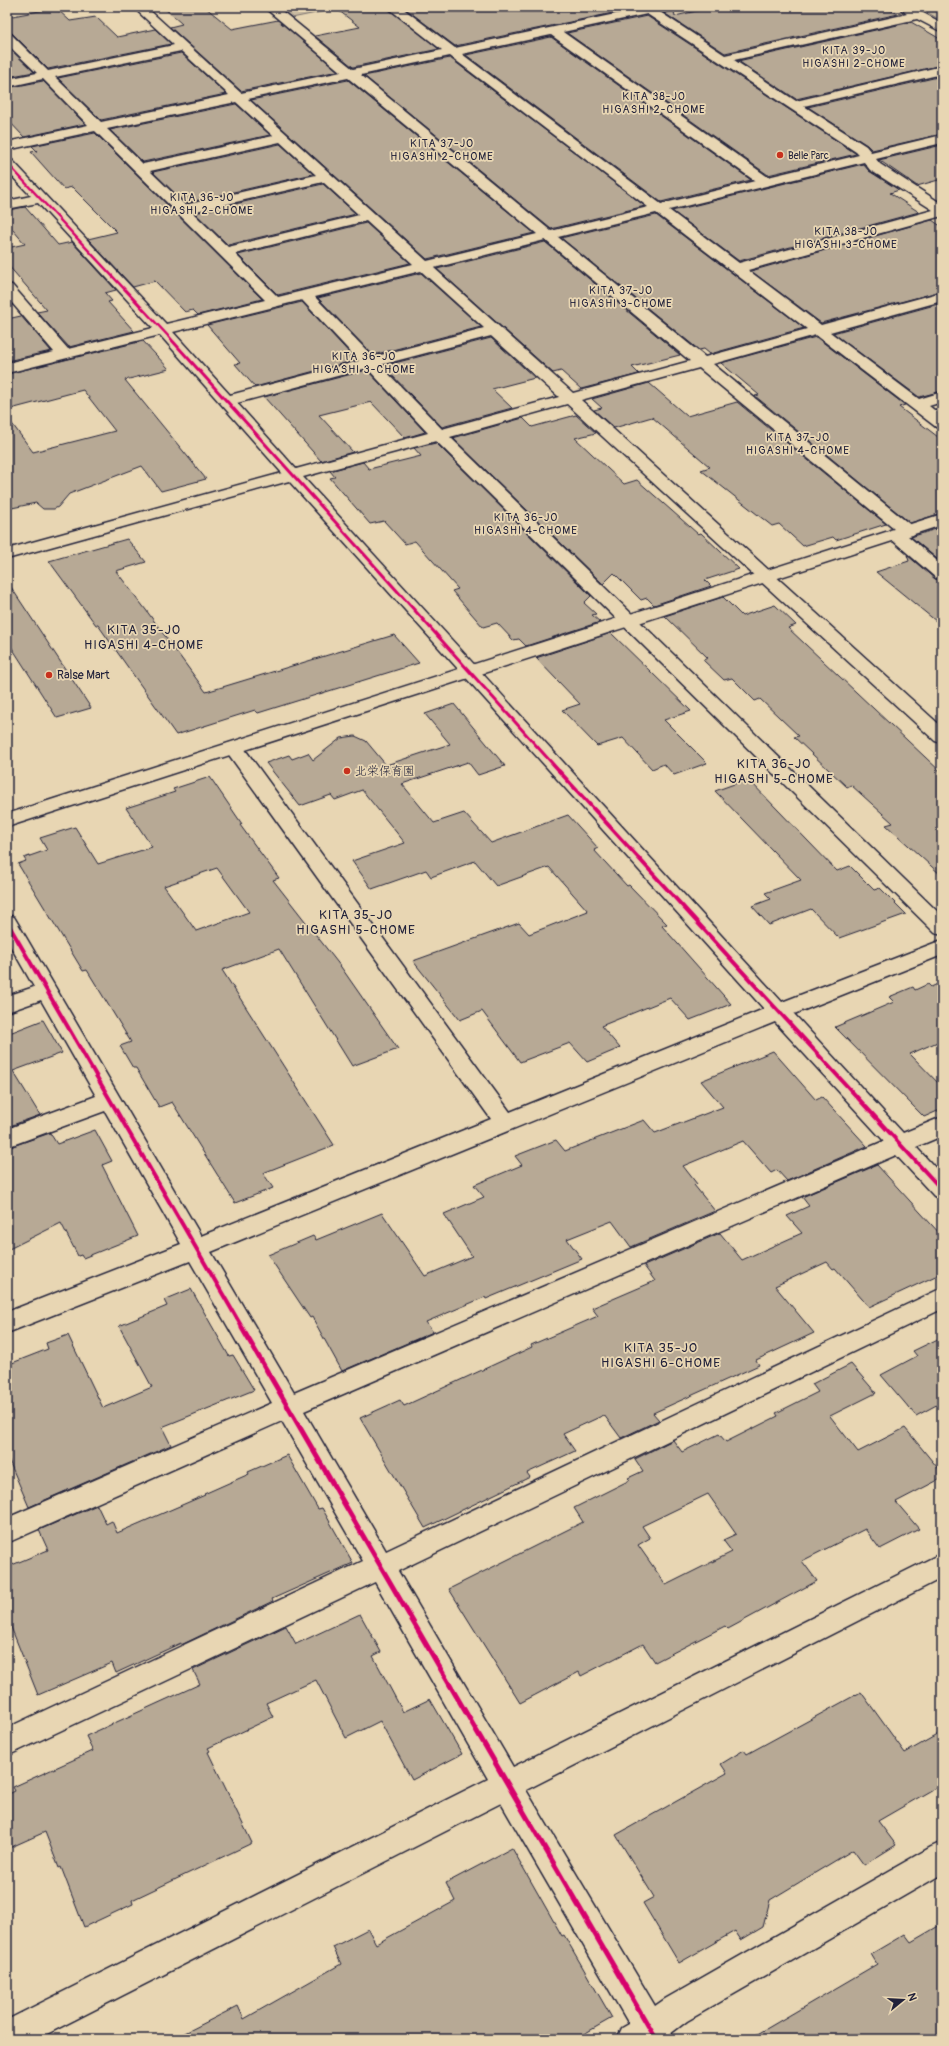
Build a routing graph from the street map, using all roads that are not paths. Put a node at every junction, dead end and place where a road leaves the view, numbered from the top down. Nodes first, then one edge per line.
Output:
1 (139, 7) edge
2 (270, 7) edge
3 (393, 7) edge
4 (666, 7) edge
5 (904, 7) edge
6 (647, 9) edge
7 (919, 15) junction
8 (942, 28) edge
9 (553, 31) junction
10 (7, 37) edge
11 (184, 47) junction
12 (452, 52) junction
13 (724, 59) junction
14 (942, 70) edge
15 (351, 74) junction
16 (45, 76) junction
17 (7, 83) edge
18 (240, 97) junction
19 (793, 105) junction
20 (98, 127) junction
21 (284, 137) junction
22 (942, 139) edge
23 (7, 146) edge
24 (867, 157) junction
25 (7, 163) edge
26 (140, 169) junction
27 (326, 177) junction
28 (766, 182) junction
29 (41, 198) junction
30 (7, 205) edge
31 (658, 208) junction
32 (182, 210) junction
33 (942, 211) edge
34 (370, 216) junction
35 (547, 235) junction
36 (224, 252) junction
37 (424, 265) junction
38 (737, 268) junction
39 (7, 288) edge
40 (306, 296) junction
41 (942, 296) edge
42 (276, 303) junction
43 (14, 306) edge
44 (817, 329) junction
45 (163, 330) junction
46 (495, 330) junction
47 (64, 354) junction
48 (371, 362) junction
49 (703, 362) junction
50 (7, 368) edge
51 (942, 397) edge
52 (570, 398) junction
53 (228, 400) junction
54 (917, 405) junction
55 (942, 424) edge
56 (438, 434) junction
57 (291, 475) junction
58 (942, 519) edge
59 (901, 533) junction
60 (7, 554) edge
61 (942, 574) edge
62 (766, 576) junction
63 (629, 620) junction
64 (469, 672) junction
65 (942, 737) edge
66 (234, 748) junction
67 (7, 821) edge
68 (7, 922) edge
69 (942, 928) edge
70 (942, 946) edge
71 (47, 990) junction
72 (7, 1004) edge
73 (778, 1012) junction
74 (110, 1100) junction
75 (505, 1122) junction
76 (942, 1126) edge
77 (7, 1138) edge
78 (900, 1145) junction
79 (942, 1190) edge
80 (196, 1249) junction
81 (942, 1298) edge
82 (7, 1323) edge
83 (288, 1407) junction
84 (7, 1531) edge
85 (942, 1565) edge
86 (381, 1566) junction
87 (7, 1742) edge
88 (507, 1785) junction
89 (942, 1857) edge
90 (647, 2036) edge
91 (7, 2038) edge

1 - 11 street
2 - 15 street
3 - 12 street
4 - 6 street
5 - 7 street
6 - 9 street
6 - 13 street
7 - 8 street
7 - 13 street
9 - 12 street
9 - 28 street
10 - 16 street
11 - 16 street
11 - 18 street
12 - 15 street
12 - 31 street
13 - 19 street
14 - 19 street
15 - 18 street
15 - 35 street
16 - 17 street
16 - 20 street
18 - 20 street
18 - 21 street
19 - 24 street
20 - 23 street
20 - 26 street
21 - 26 street
21 - 27 street
22 - 24 street
24 - 28 street
24 - 33 street
25 - 29 street
26 - 32 street
27 - 32 street
27 - 34 street
28 - 31 street
29 - 30 street
29 - 45 street
31 - 35 street
31 - 38 street
32 - 36 street
33 - 38 street
34 - 36 street
34 - 37 street
35 - 37 street
35 - 49 street
36 - 42 street
37 - 40 street
37 - 46 street
38 - 44 street
39 - 43 street
40 - 42 street
40 - 48 street
41 - 44 street
42 - 45 street
43 - 47 street
44 - 49 street
44 - 54 street
45 - 47 street
45 - 53 street
46 - 48 street
46 - 52 street
47 - 50 street
48 - 53 street
48 - 56 street
49 - 52 street
49 - 59 street
51 - 54 street
52 - 56 street
52 - 62 street
53 - 57 street
54 - 55 street
56 - 57 street
56 - 63 street
57 - 60 street
57 - 64 street
58 - 59 street
59 - 61 street
59 - 62 street
62 - 63 street
62 - 65 street
63 - 64 street
63 - 69 street
64 - 66 street
64 - 73 street
66 - 67 street
66 - 75 street
68 - 71 street
70 - 73 street
71 - 72 street
71 - 74 street
73 - 75 street
73 - 78 street
74 - 77 street
74 - 80 street
75 - 80 street
76 - 78 street
78 - 79 street
78 - 83 street
80 - 82 street
80 - 83 street
81 - 86 street
83 - 84 street
83 - 86 street
85 - 88 street
86 - 87 street
86 - 88 street
88 - 90 street
88 - 91 street
89 - 90 street

